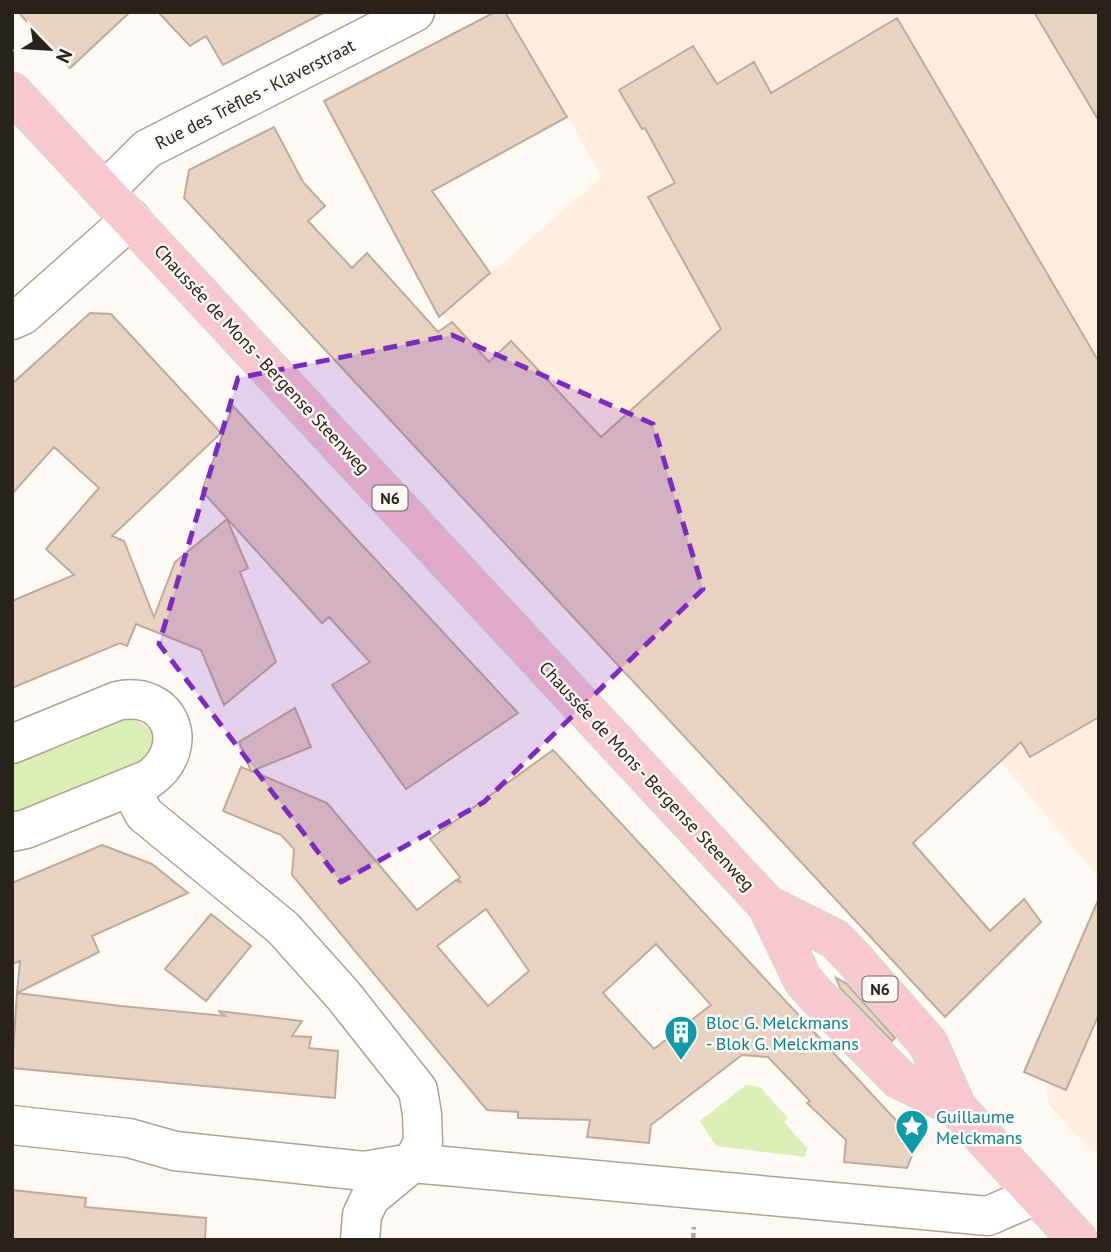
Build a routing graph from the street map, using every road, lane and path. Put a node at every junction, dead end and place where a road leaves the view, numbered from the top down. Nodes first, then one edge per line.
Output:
1 (415, 12) edge
2 (12, 92) edge
3 (105, 191) junction
4 (131, 219) junction
5 (12, 320) edge
6 (12, 744) edge
7 (130, 787) junction
8 (12, 832) edge
9 (767, 905) junction
10 (957, 1108) junction
11 (12, 1125) edge
12 (412, 1164) junction
13 (1036, 1195) junction
14 (360, 1240) edge
15 (1078, 1240) edge

1 - 3 street, Rue des Trèfles - Klaverstraat
2 - 3 main road, Chaussée de Mons - Bergense Steenweg / N6
3 - 4 main road, Chaussée de Mons - Bergense Steenweg / N6
4 - 5 street
4 - 9 main road, Chaussée de Mons - Bergense Steenweg / N6
6 - 7 street
7 - 8 street
7 - 12 street
9 - 10 main road, Chaussée de Mons - Bergense Steenweg / N6
9 - 10 main road, Chaussée de Mons - Bergense Steenweg / N6
10 - 13 main road, Chaussée de Mons - Bergense Steenweg / N6
11 - 12 street
12 - 13 street
12 - 14 street
13 - 15 main road, Chaussée de Mons - Bergense Steenweg / N6

